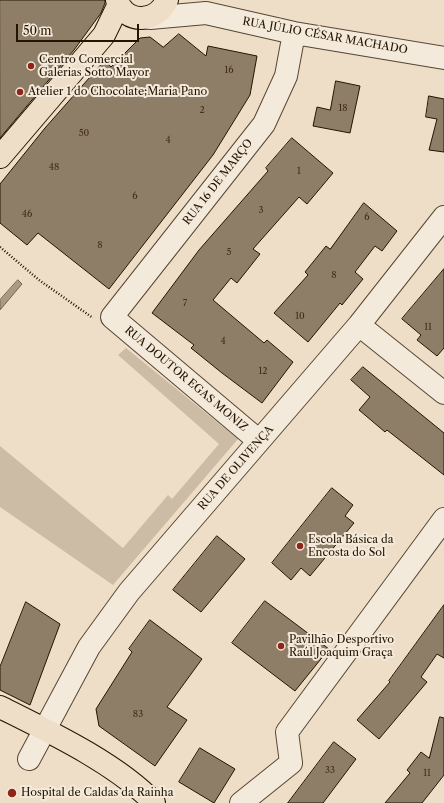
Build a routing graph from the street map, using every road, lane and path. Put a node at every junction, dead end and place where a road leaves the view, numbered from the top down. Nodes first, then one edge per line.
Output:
1 (167, 0) edge
2 (184, 0) edge
3 (118, 2) edge
4 (206, 14) junction
5 (144, 18) junction
6 (294, 33) junction
7 (104, 35) junction
8 (444, 58) edge
9 (0, 157) edge
10 (444, 218) edge
11 (0, 247) edge
12 (104, 318) junction
13 (359, 325) junction
14 (444, 393) edge
15 (259, 441) junction
16 (444, 520) edge
17 (0, 707) edge
18 (45, 730) junction
19 (29, 759) dead end
20 (154, 803) edge
21 (241, 803) edge

1 - 5 main road
2 - 4 street
3 - 5 main road
3 - 7 main road
4 - 5 street
4 - 6 street, RUA JÚLIO CÉSAR MACHADO
5 - 7 main road
6 - 8 street, RUA JÚLIO CÉSAR MACHADO
6 - 12 street, RUA 16 DE MARÇO
7 - 9 main road
10 - 13 street, RUA DE OLIVENÇA
11 - 12 path
12 - 15 street, RUA DOUTOR EGAS MONIZ
13 - 14 street
13 - 15 street, RUA DE OLIVENÇA
15 - 18 street, RUA DE OLIVENÇA
16 - 21 street
17 - 18 main road
18 - 19 street, RUA DE OLIVENÇA
18 - 20 main road

